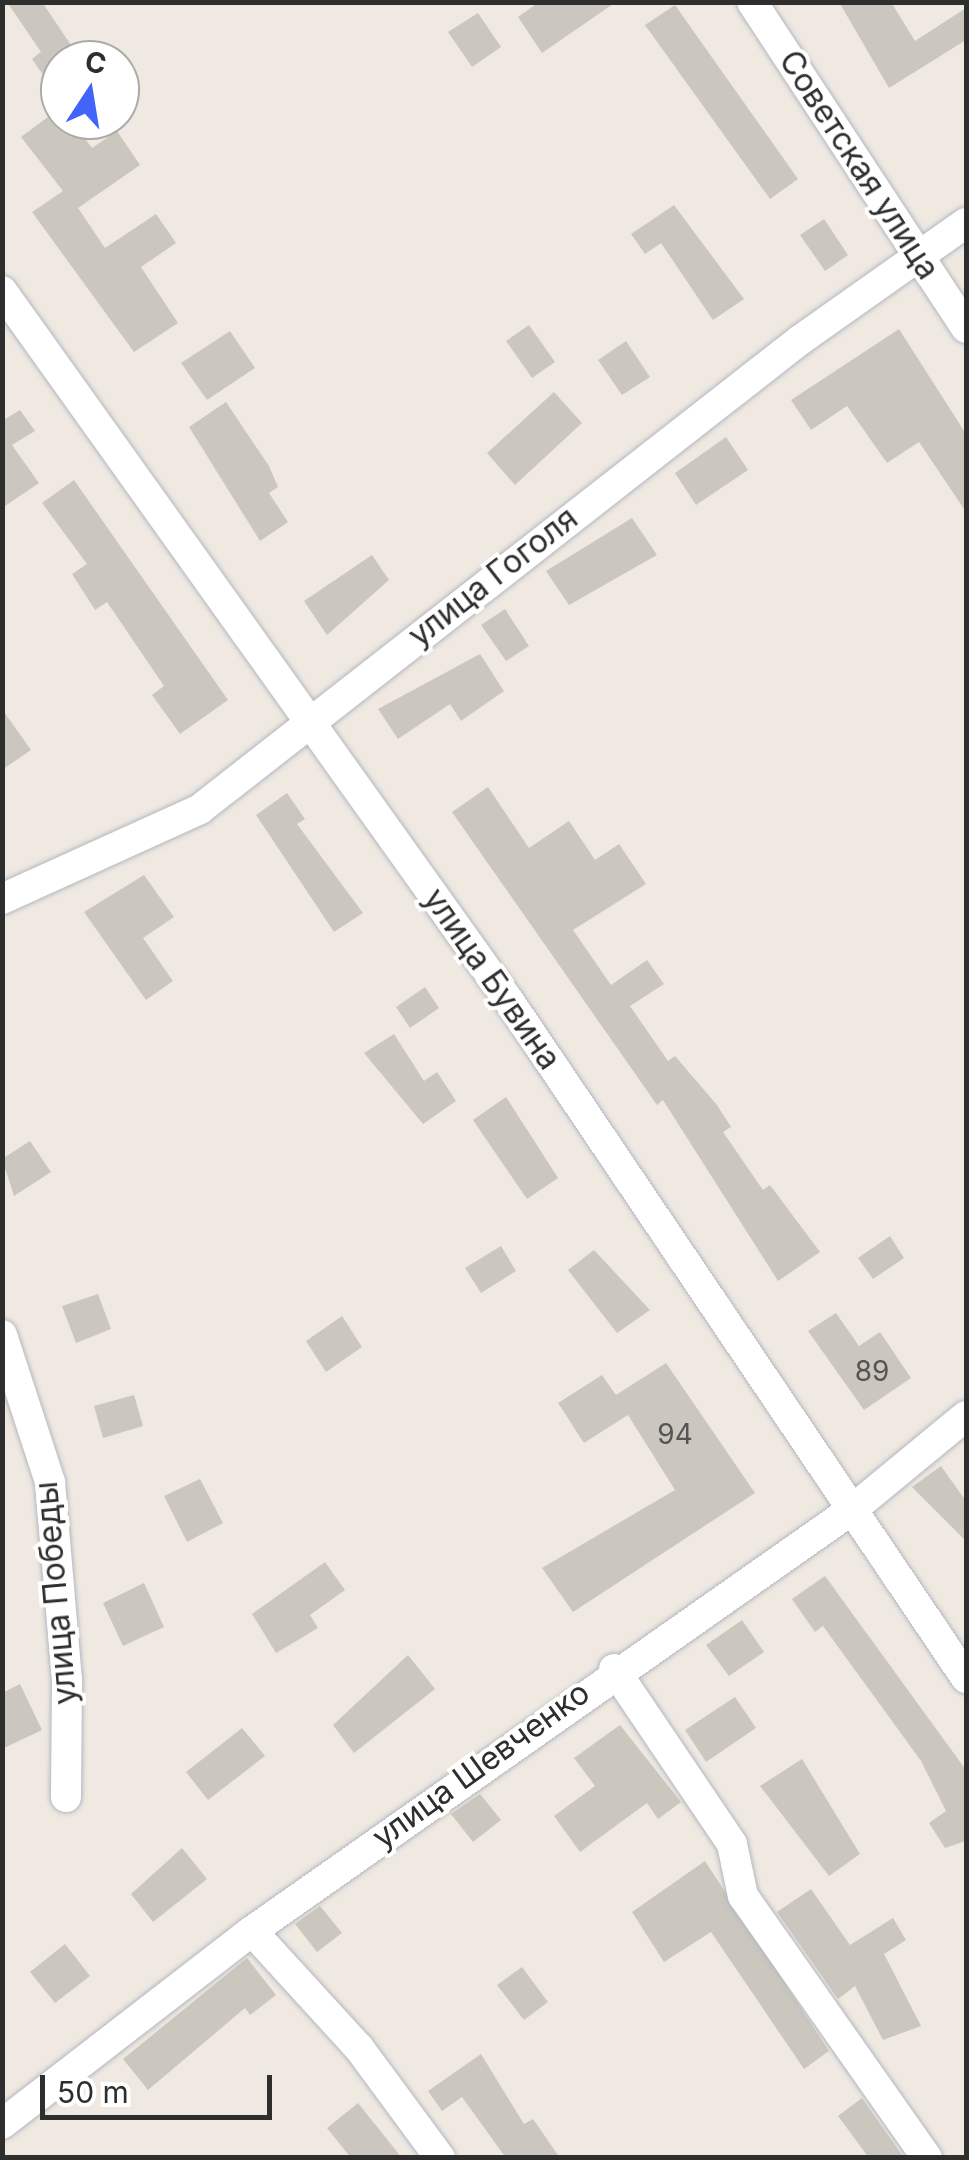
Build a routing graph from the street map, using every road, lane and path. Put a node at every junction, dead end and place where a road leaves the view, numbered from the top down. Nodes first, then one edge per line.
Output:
1 (752, 2) edge
2 (966, 223) edge
3 (919, 256) junction
4 (2, 292) edge
5 (966, 328) edge
6 (314, 725) junction
7 (2, 900) edge
8 (2, 1334) edge
9 (966, 1416) edge
10 (853, 1509) junction
11 (614, 1669) junction
12 (966, 1678) edge
13 (66, 1797) dead end
14 (252, 1931) junction
15 (2, 2124) edge
16 (440, 2158) edge
17 (927, 2158) edge

1 - 3 street, Советская улица
2 - 3 street, улица Гоголя
3 - 5 street, Советская улица
3 - 6 street, улица Гоголя
4 - 6 street, улица Бувина
6 - 7 street, улица Гоголя
6 - 10 street, улица Бувина
8 - 13 street, улица Победы
9 - 10 street, улица Шевченко
10 - 11 street, улица Шевченко
10 - 12 street, улица Бувина
11 - 14 street, улица Шевченко
11 - 17 street
14 - 15 street, улица Шевченко
14 - 16 street

